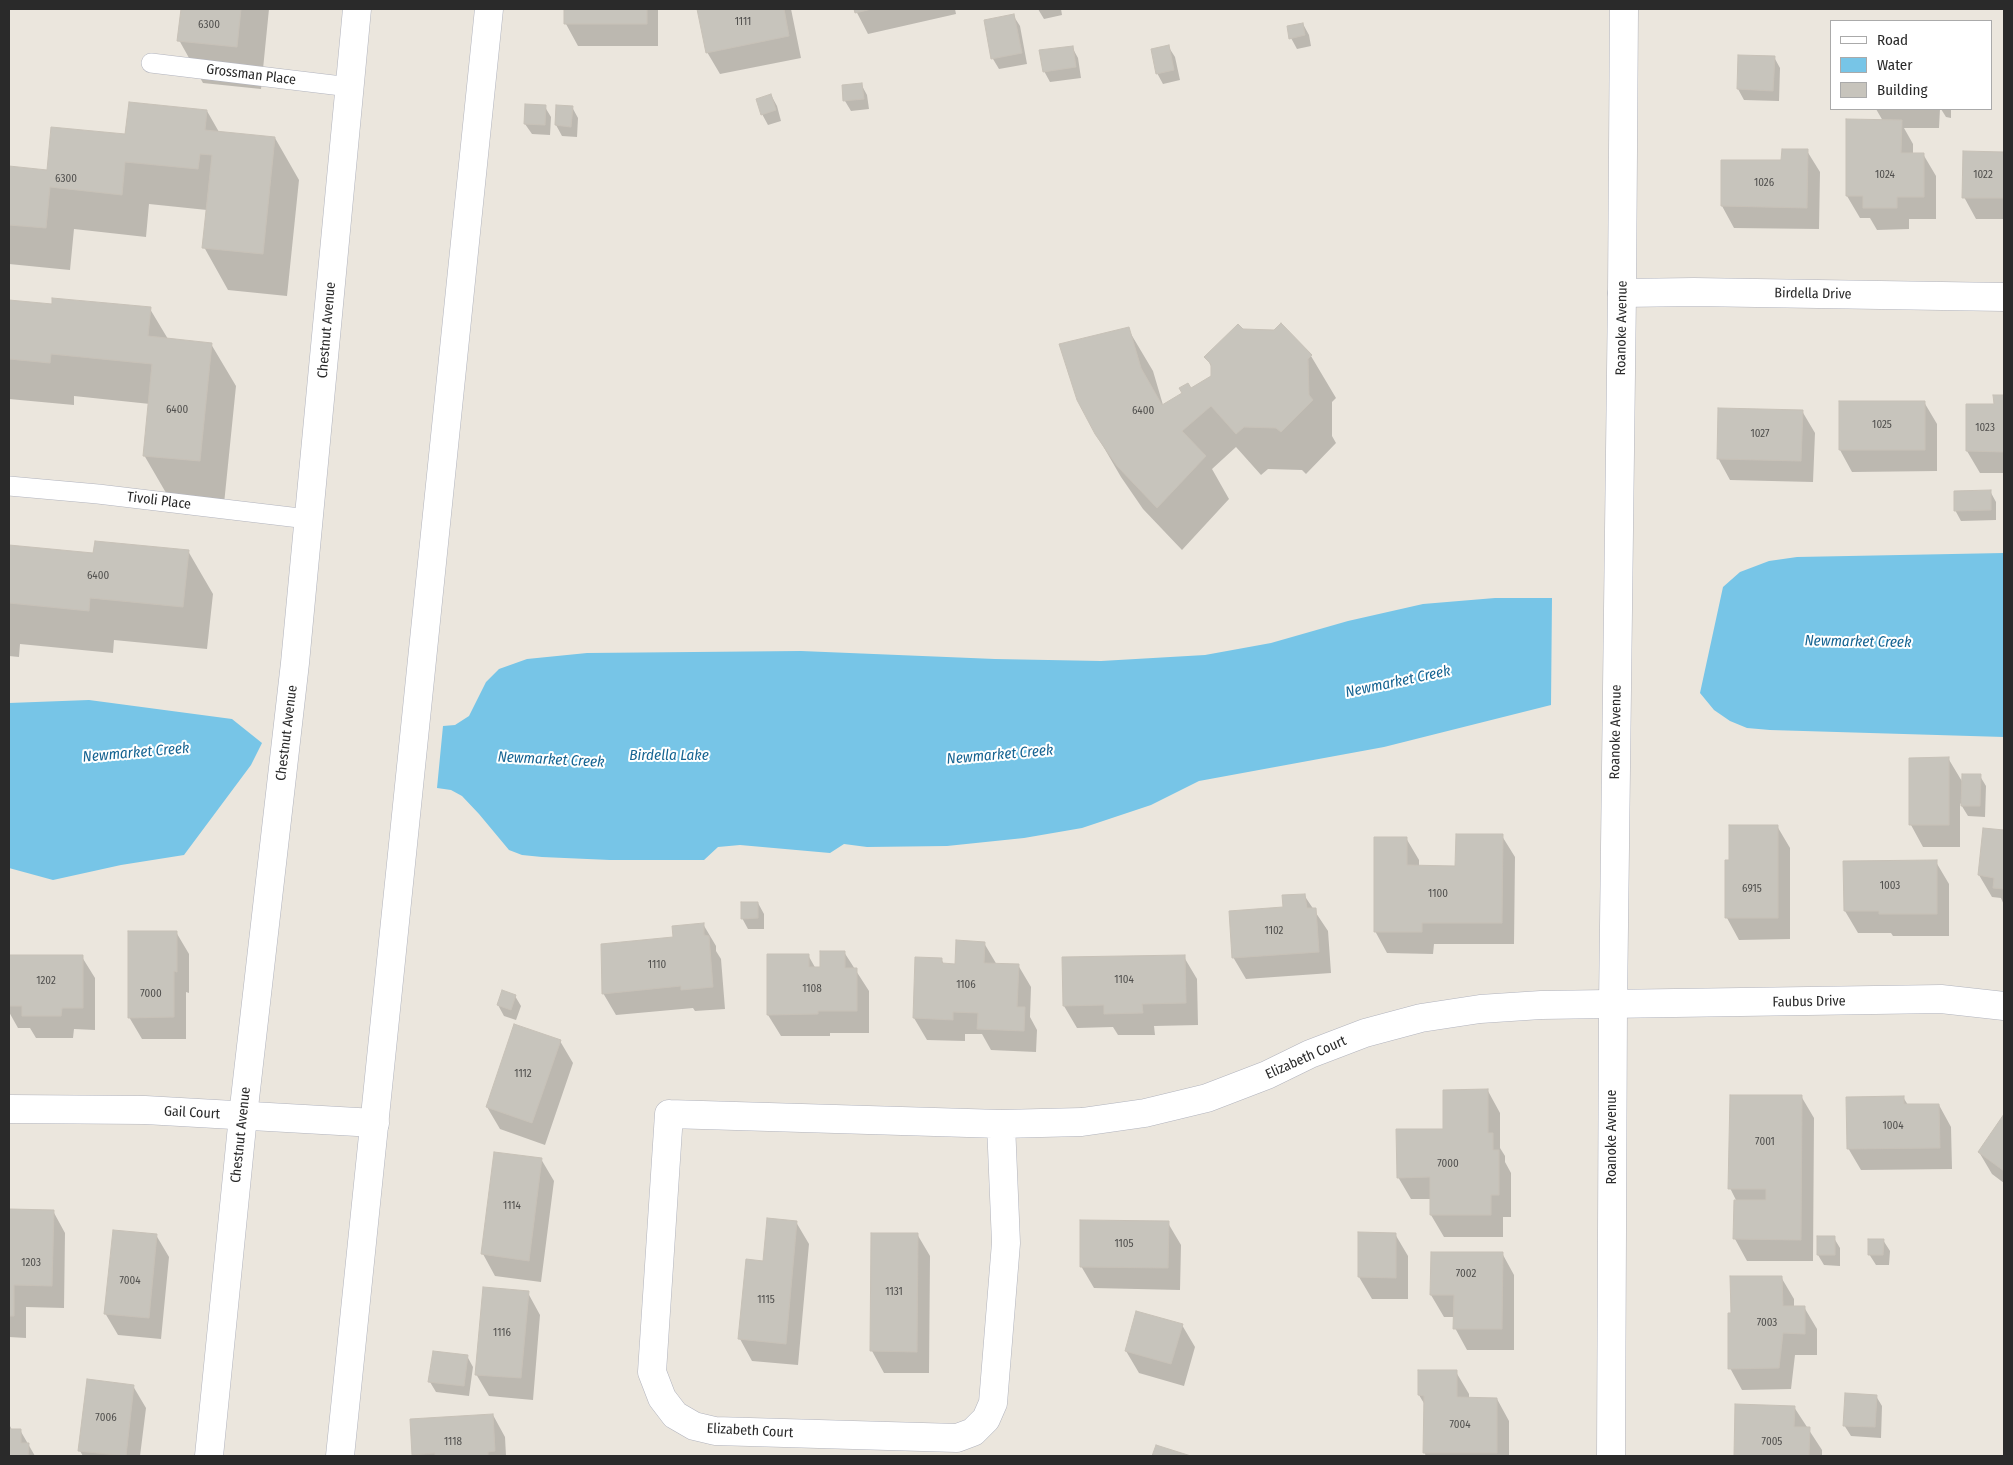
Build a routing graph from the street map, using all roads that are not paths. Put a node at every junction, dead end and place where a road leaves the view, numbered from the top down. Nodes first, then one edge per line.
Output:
1 (357, 9) edge
2 (489, 9) edge
3 (1624, 9) edge
4 (151, 63) dead end
5 (350, 88) junction
6 (1622, 293) junction
7 (2004, 297) edge
8 (9, 486) edge
9 (308, 519) junction
10 (1613, 1005) junction
11 (2004, 1006) edge
12 (9, 1109) edge
13 (243, 1116) junction
14 (375, 1123) junction
15 (1001, 1124) junction
16 (209, 1456) edge
17 (340, 1456) edge
18 (1612, 1456) edge

1 - 5 street, Chestnut Avenue
2 - 14 street
3 - 6 street, Roanoke Avenue
4 - 5 lane, Grossman Place
5 - 9 street, Chestnut Avenue
6 - 7 street, Birdella Drive
6 - 10 street, Roanoke Avenue
8 - 9 lane, Tivoli Place
9 - 13 street, Chestnut Avenue
10 - 11 street, Faubus Drive
10 - 15 street, Elizabeth Court
10 - 18 street, Roanoke Avenue
12 - 13 street, Gail Court
13 - 14 street, Gail Court
13 - 16 street, Chestnut Avenue
14 - 17 street
15 - 15 street, Elizabeth Court

